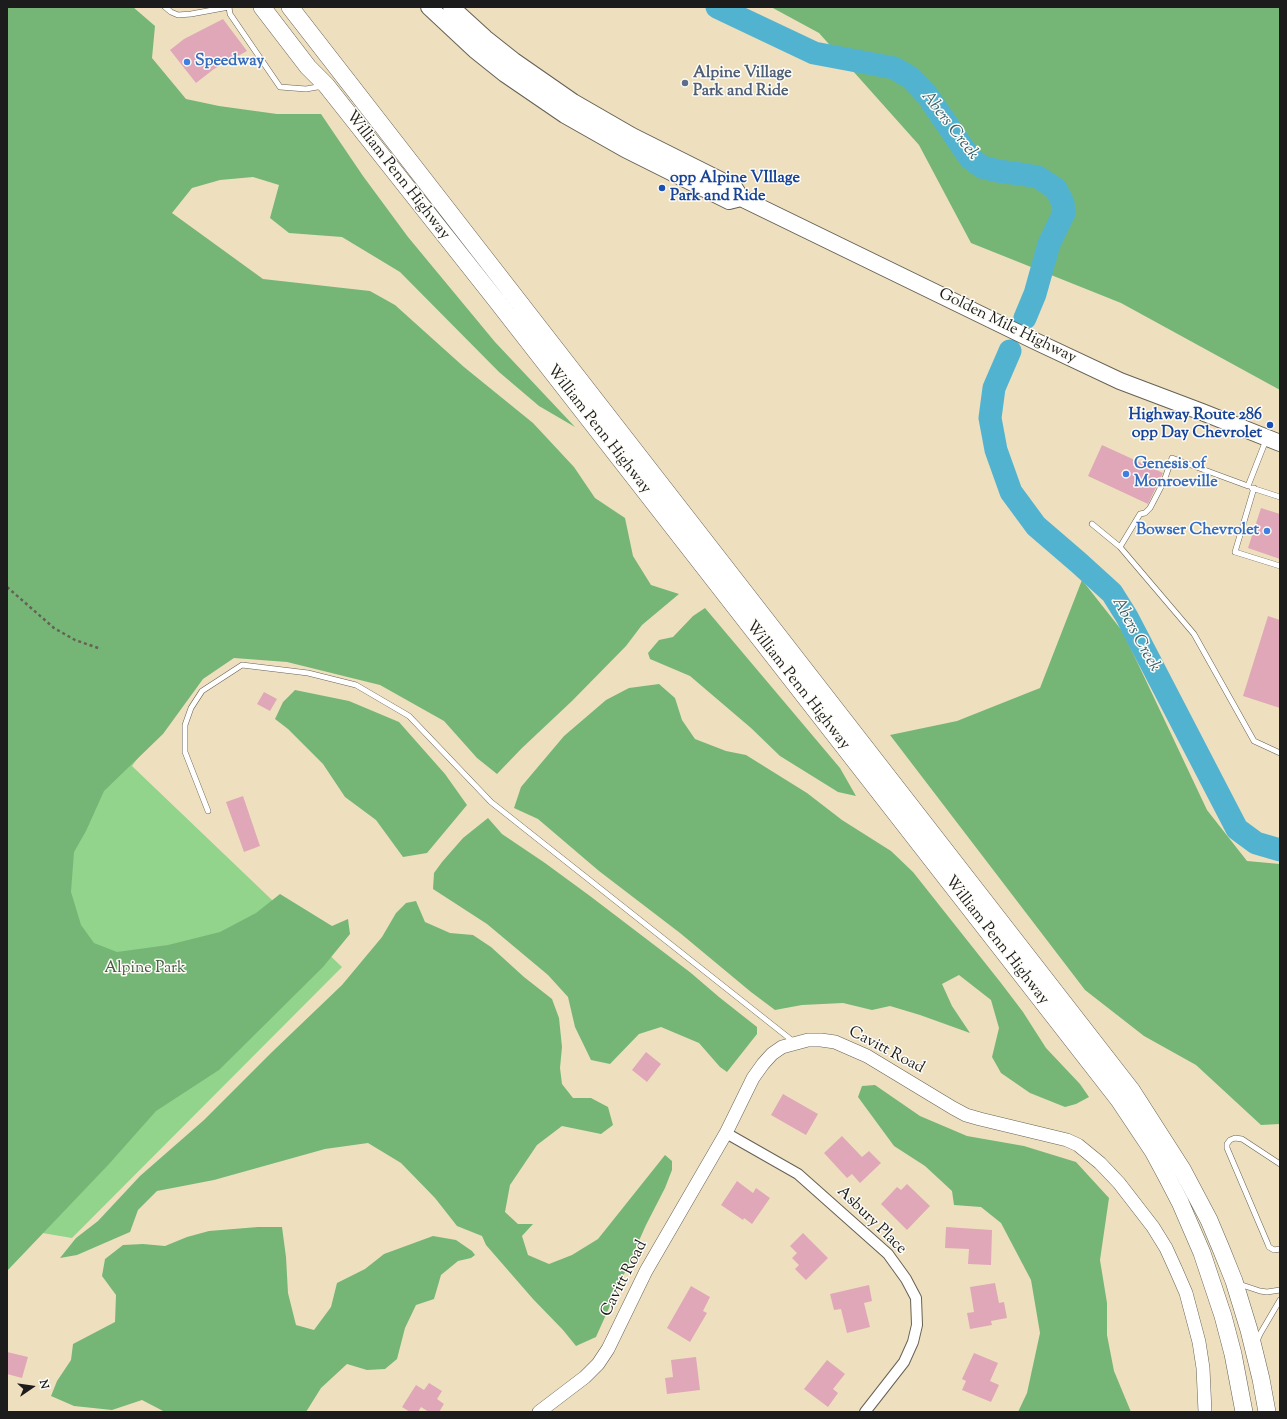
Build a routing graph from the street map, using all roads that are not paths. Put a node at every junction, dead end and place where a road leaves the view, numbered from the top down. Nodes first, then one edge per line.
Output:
1 (165, 7) edge
2 (229, 7) edge
3 (262, 7) edge
4 (290, 7) edge
5 (429, 7) edge
6 (451, 7) edge
7 (326, 85) junction
8 (740, 198) junction
9 (1273, 441) edge
10 (1248, 486) junction
11 (1254, 488) junction
12 (1280, 497) edge
13 (1092, 524) dead end
14 (1120, 547) junction
15 (1280, 566) edge
16 (1280, 753) edge
17 (208, 811) dead end
18 (794, 1043) junction
19 (726, 1133) junction
20 (1280, 1164) edge
21 (1280, 1249) edge
22 (1234, 1281) junction
23 (1280, 1290) edge
24 (1280, 1300) edge
25 (1255, 1354) junction
26 (539, 1412) edge
27 (866, 1412) edge
28 (1205, 1412) edge
29 (1244, 1412) edge
30 (1267, 1412) edge

1 - 2 lane
2 - 7 lane
3 - 7 highway, William Penn Highway
4 - 22 highway, William Penn Highway
5 - 8 main road, Golden Mile Highway
6 - 8 main road, Golden Mile Highway
7 - 29 highway, William Penn Highway
8 - 9 main road, Golden Mile Highway
9 - 10 lane
10 - 11 lane
10 - 14 lane
11 - 12 lane
11 - 15 lane
13 - 14 lane
14 - 16 lane
17 - 18 lane
18 - 19 street, Cavitt Road
18 - 28 street, Cavitt Road
19 - 26 street, Cavitt Road
19 - 27 street, Asbury Place
20 - 21 lane
22 - 23 lane
22 - 25 highway, William Penn Highway
24 - 25 lane
25 - 30 highway, William Penn Highway

